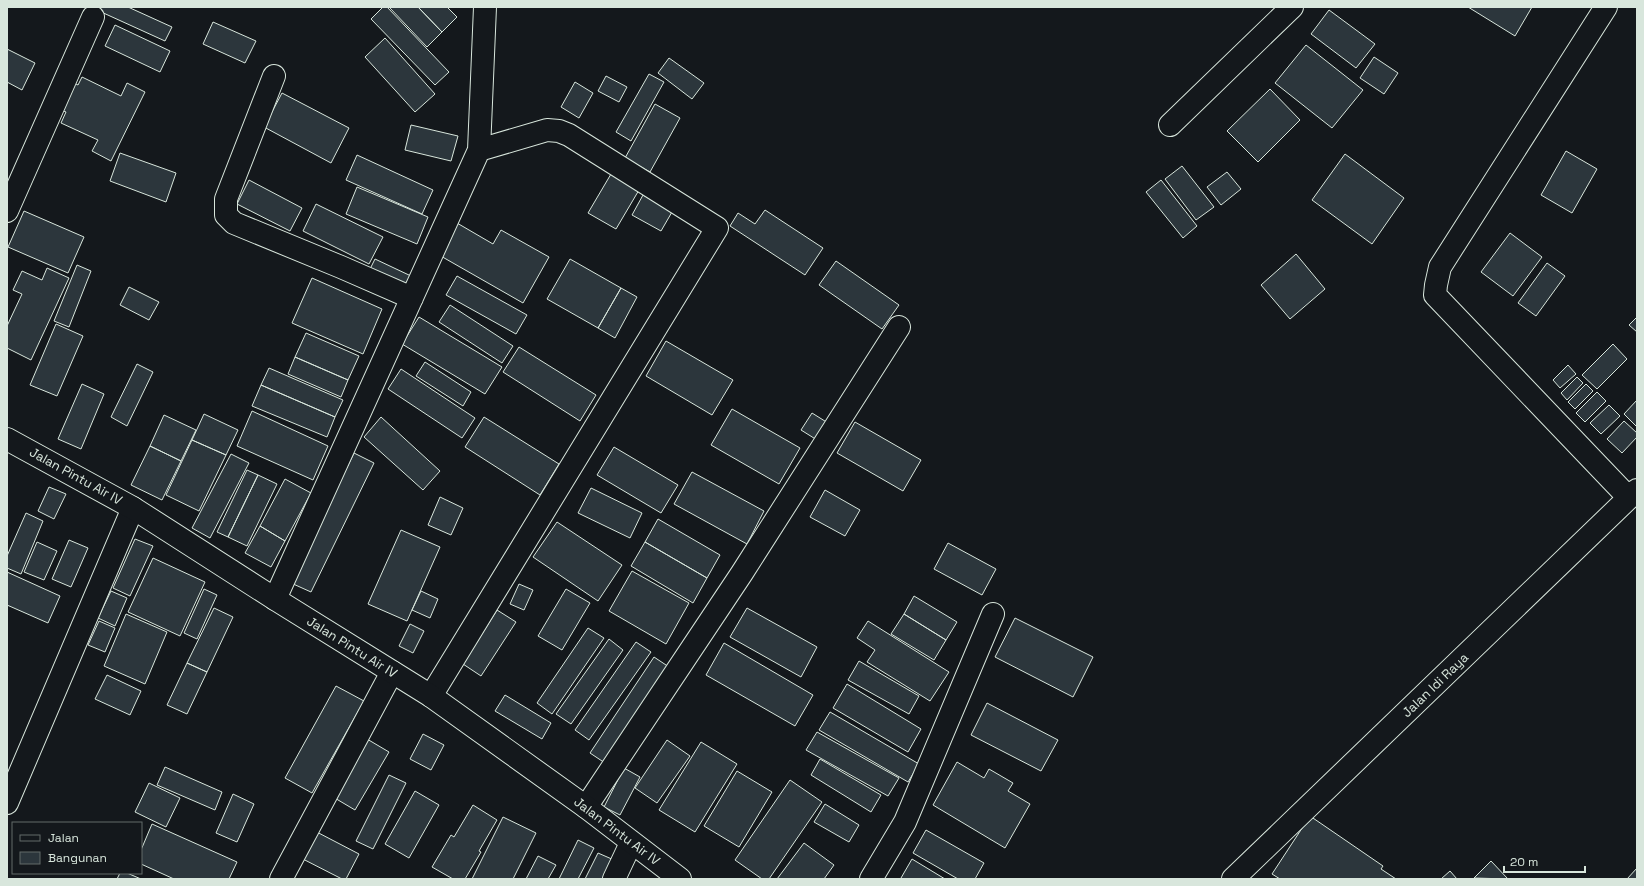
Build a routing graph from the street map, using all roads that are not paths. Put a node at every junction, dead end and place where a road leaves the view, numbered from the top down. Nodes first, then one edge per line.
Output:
1 (485, 7) edge
2 (1292, 7) edge
3 (1606, 7) edge
4 (93, 17) dead end
5 (274, 76) dead end
6 (1170, 124) dead end
7 (479, 150) junction
8 (7, 211) edge
9 (412, 298) junction
10 (899, 327) dead end
11 (7, 439) edge
12 (1633, 494) edge
13 (133, 508) junction
14 (275, 599) junction
15 (993, 614) dead end
16 (392, 672) junction
17 (431, 696) junction
18 (7, 803) edge
19 (586, 807) junction
20 (631, 843) junction
21 (281, 879) edge
22 (614, 879) edge
23 (680, 879) edge
24 (871, 879) edge
25 (1233, 879) edge

1 - 7 street
2 - 6 street
3 - 12 street
4 - 8 street
5 - 9 street
7 - 9 street
7 - 17 street
9 - 14 street
10 - 19 street
11 - 13 street, Jalan Pintu Air IV
12 - 25 street, Jalan Idi Raya
13 - 14 street, Jalan Pintu Air IV
13 - 18 street
14 - 16 street, Jalan Pintu Air IV
15 - 24 street
16 - 17 street, Jalan Pintu Air IV
16 - 21 street
17 - 19 street, Jalan Pintu Air IV
19 - 20 street, Jalan Pintu Air IV
20 - 22 street
20 - 23 street, Jalan Pintu Air IV

